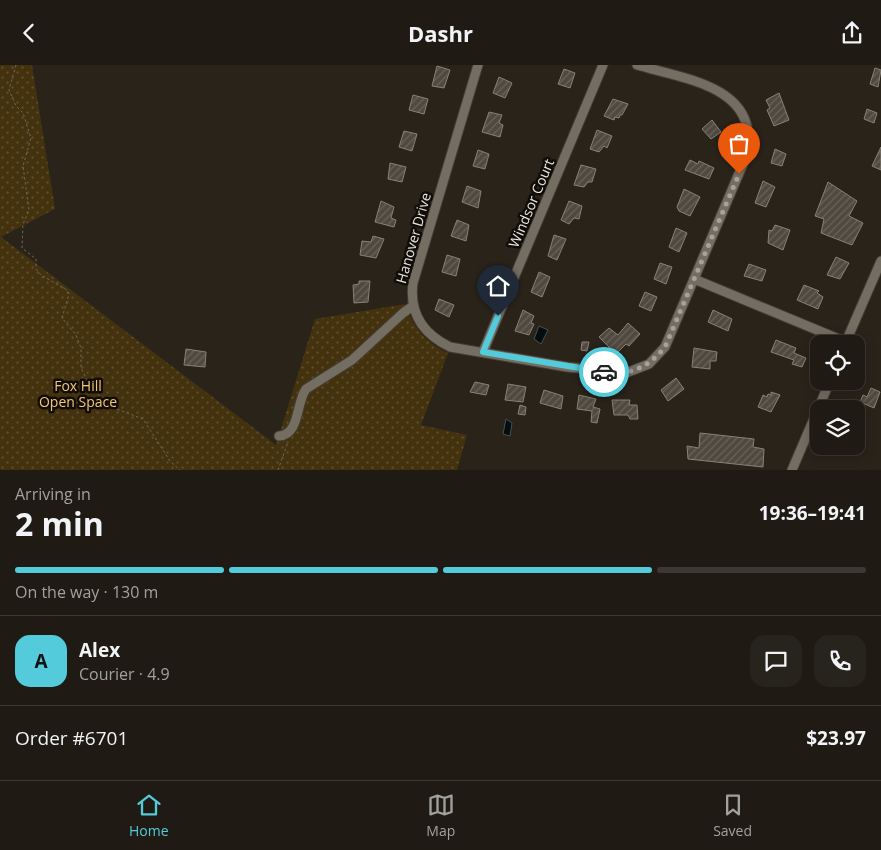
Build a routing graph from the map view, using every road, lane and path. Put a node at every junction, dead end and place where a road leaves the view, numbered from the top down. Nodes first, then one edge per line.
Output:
1 (16, 65) edge
2 (478, 65) edge
3 (603, 65) edge
4 (637, 65) edge
5 (881, 261) edge
6 (694, 279) junction
7 (413, 306) junction
8 (827, 335) edge
9 (849, 335) edge
10 (483, 352) junction
11 (826, 390) edge
12 (292, 430) junction
13 (279, 437) dead end
14 (180, 470) edge
15 (278, 470) edge
16 (792, 470) edge

1 - 14 path
2 - 7 street, Hanover Drive
3 - 10 street, Windsor Court
4 - 6 street, Hanover Drive
5 - 9 street
6 - 8 street
6 - 10 street, Hanover Drive
7 - 10 street, Hanover Drive
7 - 12 street
11 - 16 street
12 - 13 street
12 - 15 path

